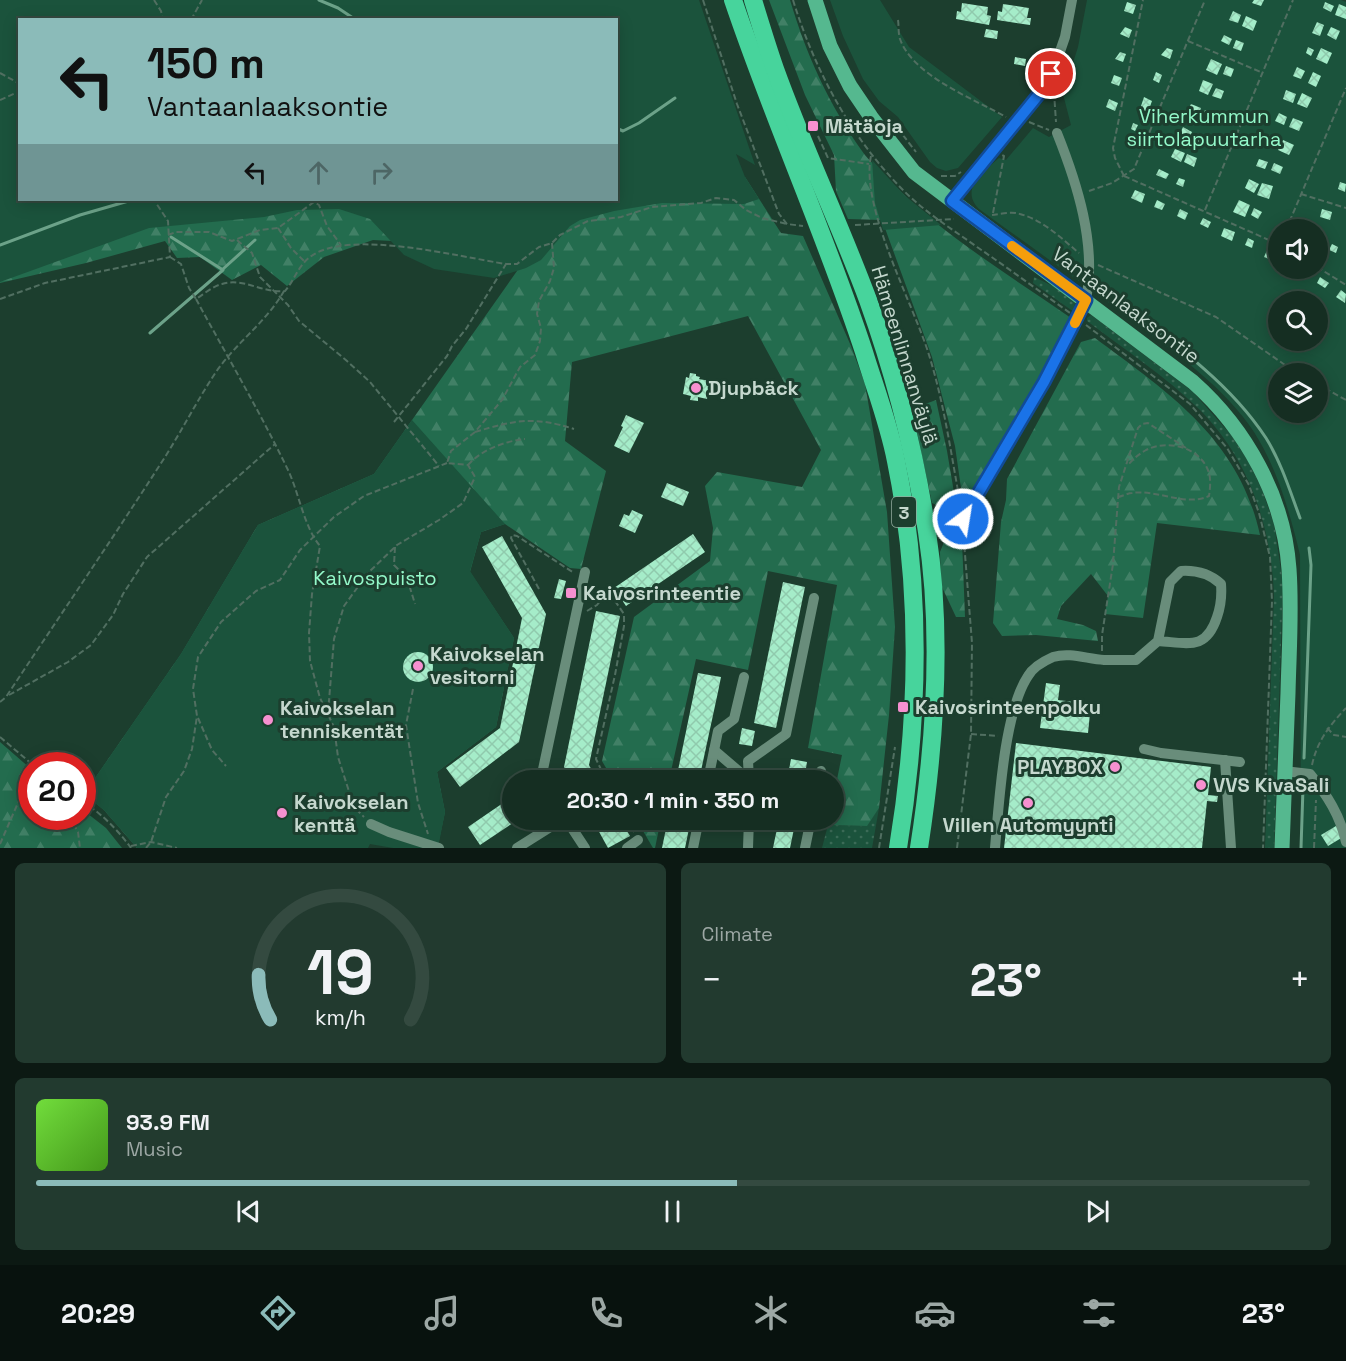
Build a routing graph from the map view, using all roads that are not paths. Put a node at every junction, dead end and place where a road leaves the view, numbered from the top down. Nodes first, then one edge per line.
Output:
1 (734, 0) edge
2 (753, 0) edge
3 (816, 0) edge
4 (1072, 0) edge
5 (1057, 134) road end
6 (952, 201) junction
7 (1086, 300) junction
8 (963, 519) road end
9 (580, 573) road end
10 (814, 598) dead end
11 (1158, 641) junction
12 (744, 676) dead end
13 (1144, 749) dead end
14 (714, 750) junction
15 (1225, 760) junction
16 (1240, 762) dead end
17 (543, 770) edge
18 (710, 770) edge
19 (737, 770) edge
20 (748, 770) edge
21 (1284, 771) junction
22 (371, 824) road end
23 (546, 830) edge
24 (572, 830) edge
25 (697, 830) edge
26 (749, 830) edge
27 (809, 830) edge
28 (638, 840) road end
29 (1346, 842) edge
30 (430, 847) edge
31 (517, 848) edge
32 (585, 848) edge
33 (627, 848) edge
34 (693, 848) edge
35 (748, 848) edge
36 (805, 848) edge
37 (898, 848) edge
38 (919, 848) edge
39 (995, 848) edge
40 (1231, 848) edge
41 (1282, 848) edge

1 - 37 highway, Hämeenlinnanväylä / 3
2 - 38 highway, Hämeenlinnanväylä / 3
3 - 6 main road, Vantaanlaaksontie
4 - 6 street
5 - 7 street
6 - 7 main road, Vantaanlaaksontie
7 - 8 street
7 - 21 main road, Vantaanlaaksontie
9 - 17 street
10 - 20 street
11 - 11 street
11 - 39 street
12 - 14 street
13 - 15 street
14 - 18 street
14 - 19 street
15 - 16 street
15 - 40 street
21 - 29 street
21 - 41 main road, Vantaanlaaksontie
22 - 30 street
23 - 31 street
24 - 32 street
25 - 34 street
26 - 35 street
27 - 36 street
28 - 33 street

